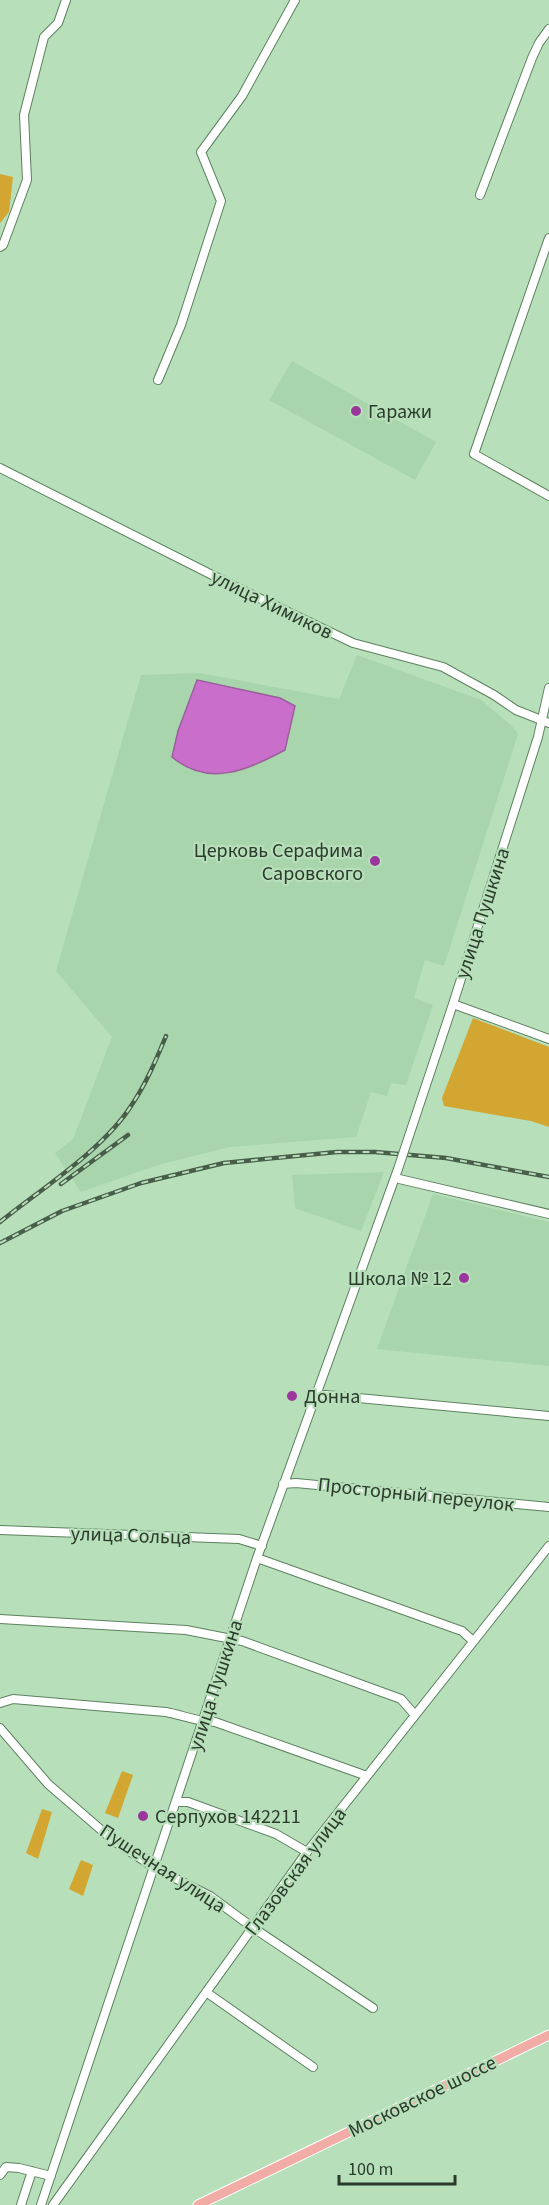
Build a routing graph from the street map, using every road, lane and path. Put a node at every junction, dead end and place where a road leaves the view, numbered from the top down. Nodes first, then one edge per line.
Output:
1 (66, 0) edge
2 (295, 0) edge
3 (549, 29) edge
4 (480, 195) dead end
5 (549, 238) edge
6 (0, 247) edge
7 (158, 380) dead end
8 (0, 468) edge
9 (549, 496) edge
10 (549, 688) edge
11 (545, 722) edge
12 (453, 1004) junction
13 (549, 1039) edge
14 (395, 1178) junction
15 (549, 1214) edge
16 (315, 1397) junction
17 (549, 1416) edge
18 (283, 1484) junction
19 (549, 1507) edge
20 (0, 1530) edge
21 (262, 1546) junction
22 (549, 1546) edge
23 (257, 1558) junction
24 (0, 1619) edge
25 (231, 1640) junction
26 (473, 1641) junction
27 (0, 1703) edge
28 (416, 1715) junction
29 (203, 1722) junction
30 (0, 1728) edge
31 (367, 1776) junction
32 (177, 1802) junction
33 (307, 1852) junction
34 (155, 1868) junction
35 (252, 1927) junction
36 (206, 1992) junction
37 (373, 2008) dead end
38 (549, 2035) edge
39 (313, 2067) dead end
40 (32, 2172) junction
41 (0, 2175) edge
42 (51, 2176) junction
43 (21, 2205) edge
44 (42, 2205) edge
45 (52, 2205) edge
46 (198, 2205) edge

1 - 6 street
2 - 7 street
3 - 4 street
5 - 9 street
8 - 11 street, улица Химиков
10 - 11 street, улица Пушкина
11 - 12 street, улица Пушкина
12 - 13 street
12 - 14 street, улица Пушкина, bridge
14 - 15 street
14 - 16 street, улица Пушкина
16 - 17 street
16 - 18 street, улица Пушкина
18 - 19 street, Просторный переулок
18 - 21 street, улица Пушкина
20 - 21 street, улица Сольца
21 - 23 street, улица Пушкина
22 - 26 street, Глазовская улица
23 - 25 street, улица Пушкина
23 - 26 street
24 - 25 street
25 - 28 street
25 - 29 street, улица Пушкина
26 - 28 street, Глазовская улица
27 - 29 street
28 - 31 street, Глазовская улица
29 - 31 street
29 - 32 street, улица Пушкина
30 - 34 street, Пушечная улица
31 - 33 street, Глазовская улица
32 - 33 street
32 - 34 street, улица Пушкина
33 - 35 street, Глазовская улица
34 - 35 street, Пушечная улица
34 - 42 street, улица Пушкина
35 - 36 street, Глазовская улица
35 - 37 street, Пушечная улица
36 - 39 street
36 - 45 street, Глазовская улица
38 - 46 main road, Московское шоссе
40 - 41 street
40 - 42 street
40 - 43 street
42 - 44 street, улица Пушкина

